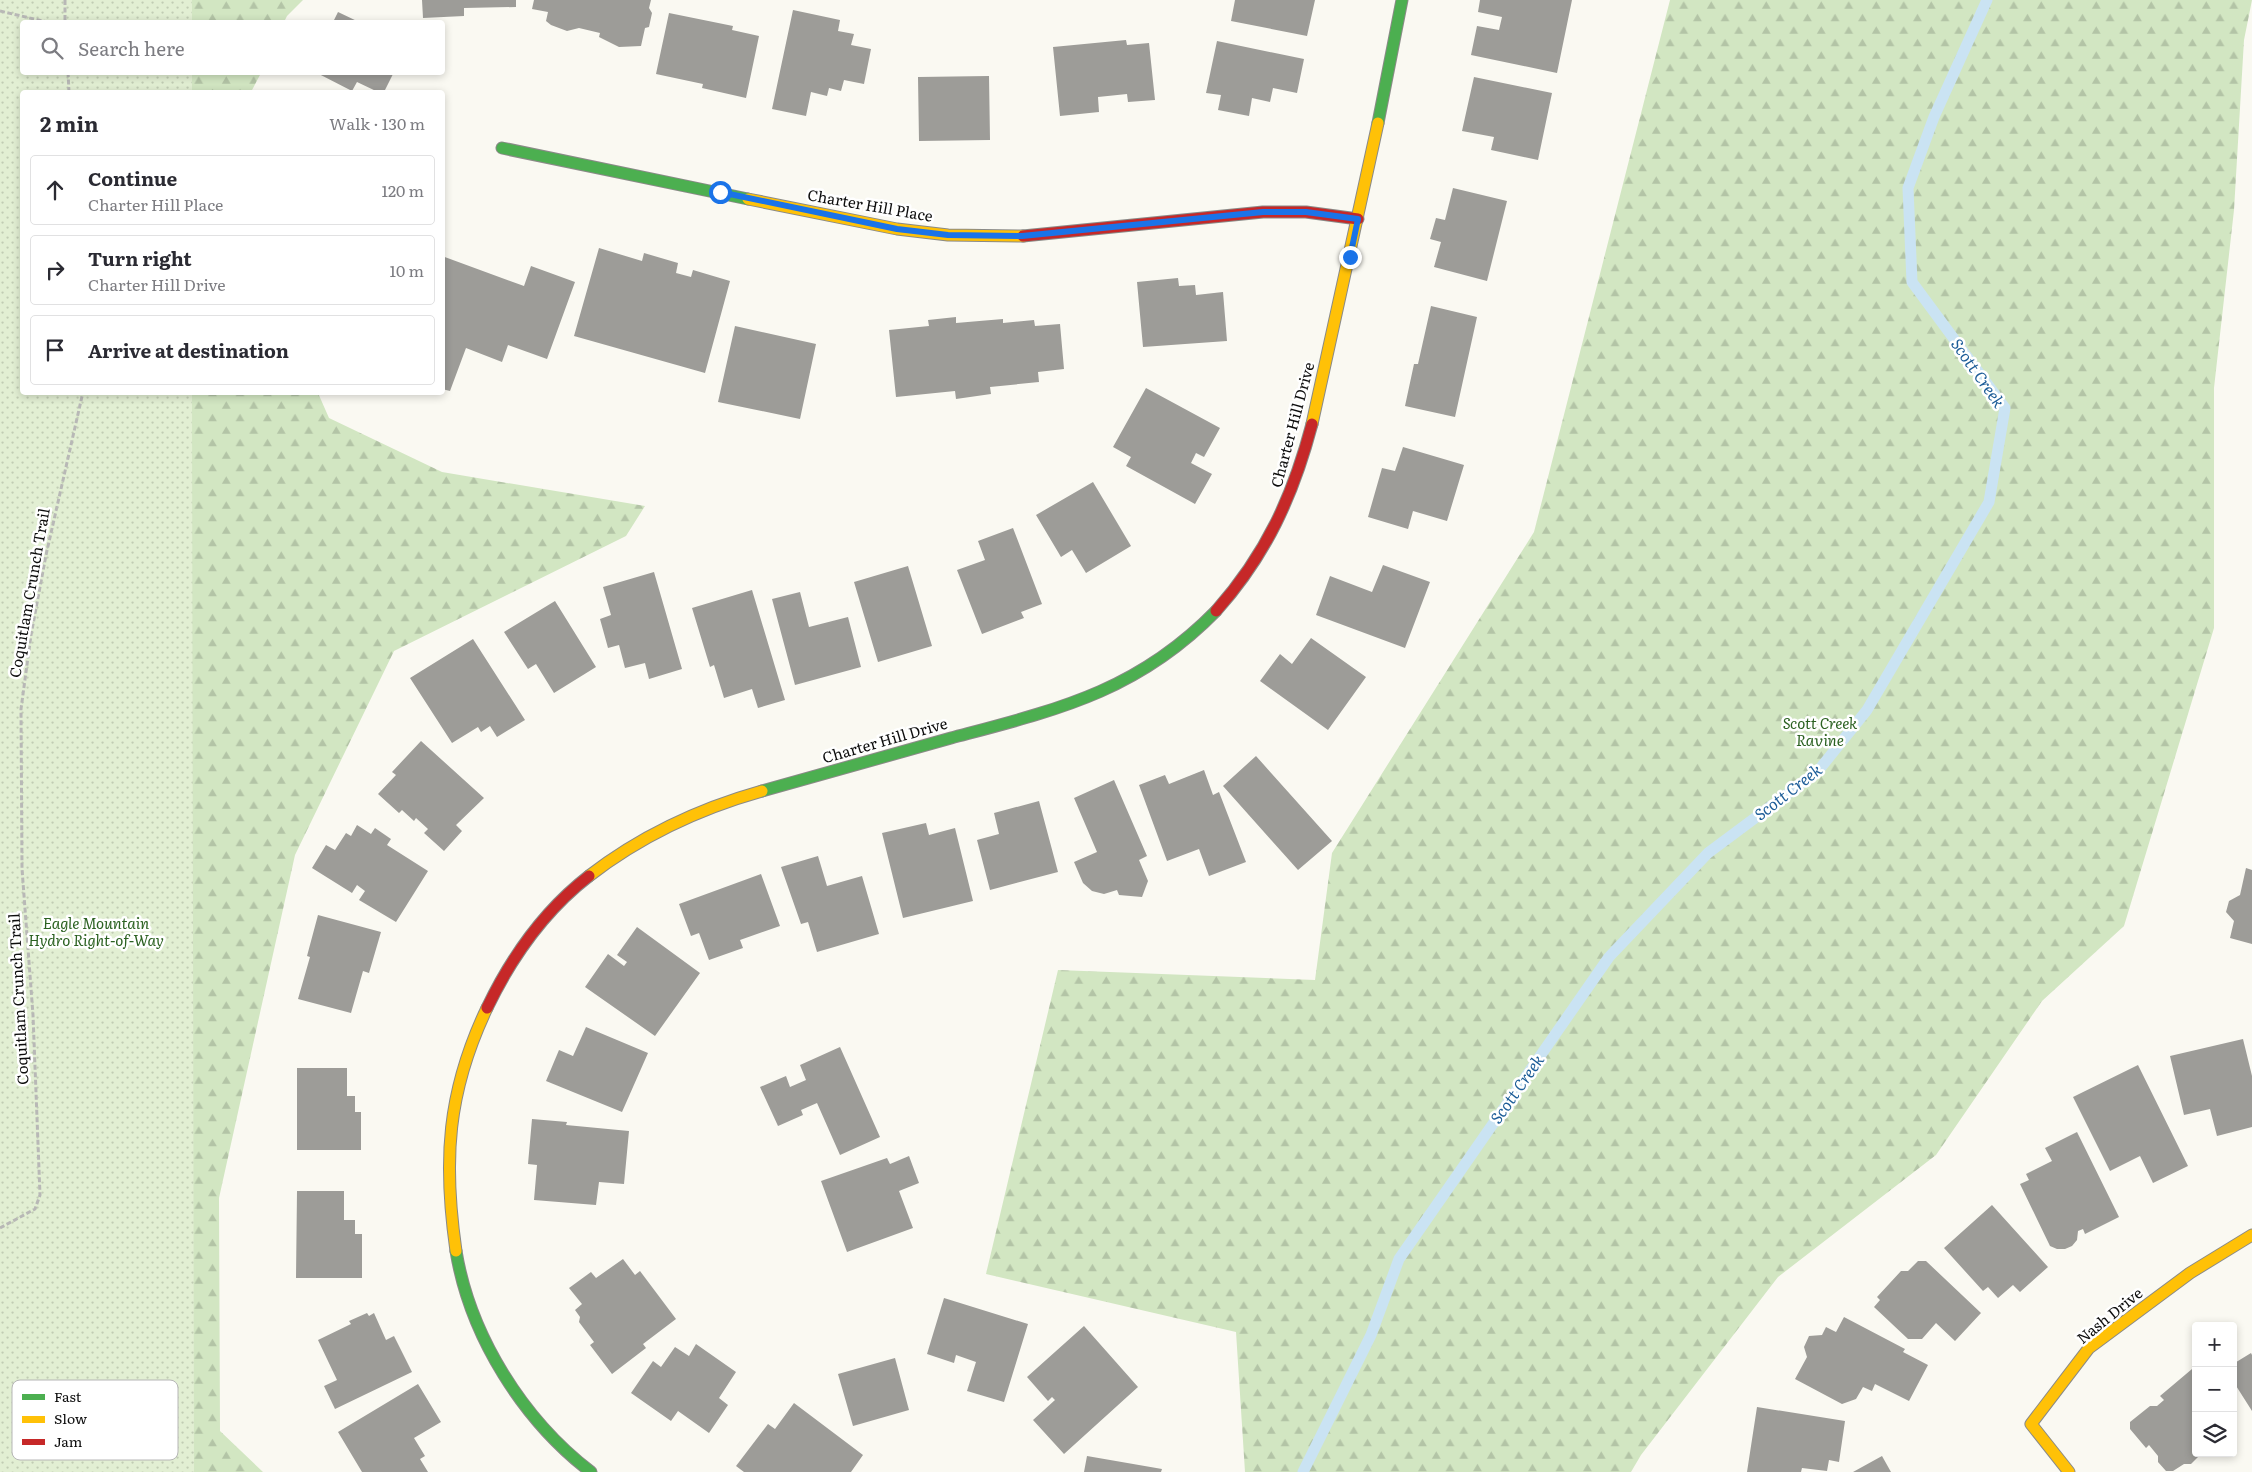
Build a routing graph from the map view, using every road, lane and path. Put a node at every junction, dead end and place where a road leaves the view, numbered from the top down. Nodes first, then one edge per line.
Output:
1 (65, 0) edge
2 (1402, 0) edge
3 (0, 11) edge
4 (38, 20) edge
5 (66, 20) edge
6 (68, 75) edge
7 (69, 90) edge
8 (502, 148) dead end
9 (1358, 219) junction
10 (82, 395) edge
11 (0, 1228) edge
12 (2252, 1235) edge
13 (591, 1472) edge
14 (2069, 1472) edge

1 - 5 path
2 - 9 street, Charter Hill Drive
3 - 4 path
6 - 7 path
8 - 9 street, Charter Hill Place
9 - 13 street, Charter Hill Drive
10 - 11 path, Coquitlam Crunch Trail
12 - 14 street, Nash Drive

